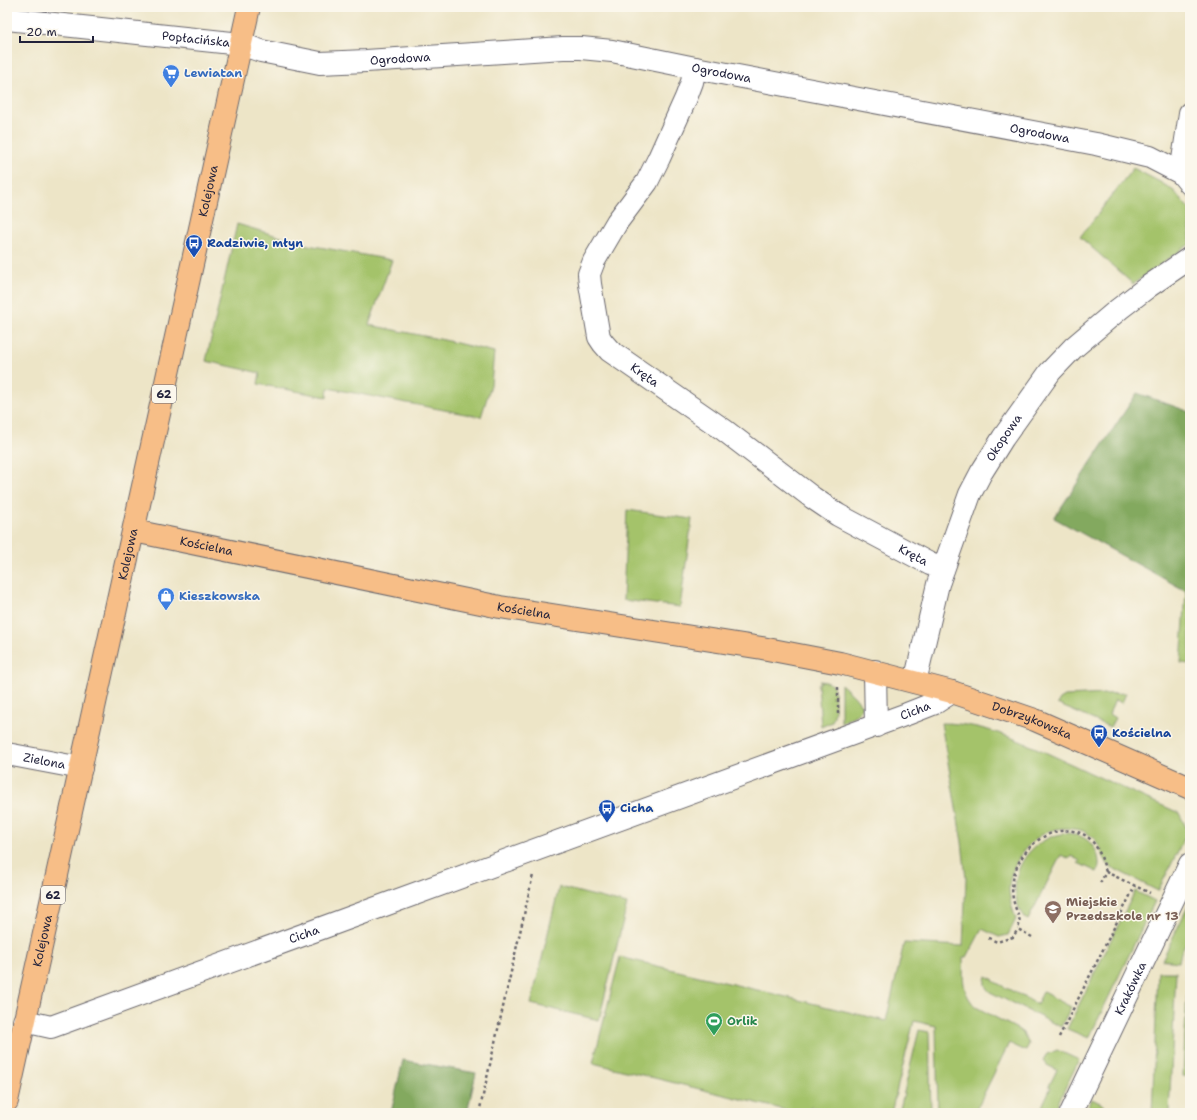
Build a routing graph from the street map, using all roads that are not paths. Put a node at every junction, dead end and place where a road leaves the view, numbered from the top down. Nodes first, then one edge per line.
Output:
1 (249, 7) edge
2 (7, 19) edge
3 (241, 44) junction
4 (695, 68) junction
5 (1190, 113) edge
6 (1186, 178) edge
7 (1190, 258) edge
8 (134, 531) junction
9 (943, 569) junction
10 (874, 671) junction
11 (915, 682) junction
12 (952, 692) junction
13 (876, 726) junction
14 (7, 754) edge
15 (81, 768) junction
16 (1190, 788) edge
17 (1190, 864) edge
18 (24, 1021) junction
19 (11, 1062) edge
20 (7, 1101) edge
21 (1071, 1113) edge

1 - 3 main road, Kolejowa / 62
2 - 3 street, Popłacińska
3 - 4 street, Ogrodowa
3 - 8 main road, Kolejowa / 62
4 - 6 street, Ogrodowa
4 - 9 street, Kręta
5 - 6 street
7 - 9 street, Okopowa
8 - 10 main road, Kościelna
8 - 15 main road, Kolejowa / 62
9 - 11 street, Okopowa
10 - 11 main road, Kościelna
10 - 13 street
11 - 12 main road, Dobrzykowska
12 - 13 street, Cicha
12 - 16 main road, Dobrzykowska
13 - 18 street, Cicha
14 - 15 street, Zielona
15 - 18 main road, Kolejowa / 62
17 - 21 street, Krakówka
18 - 19 main road, Kolejowa / 62
19 - 20 main road, Kolejowa / 62

